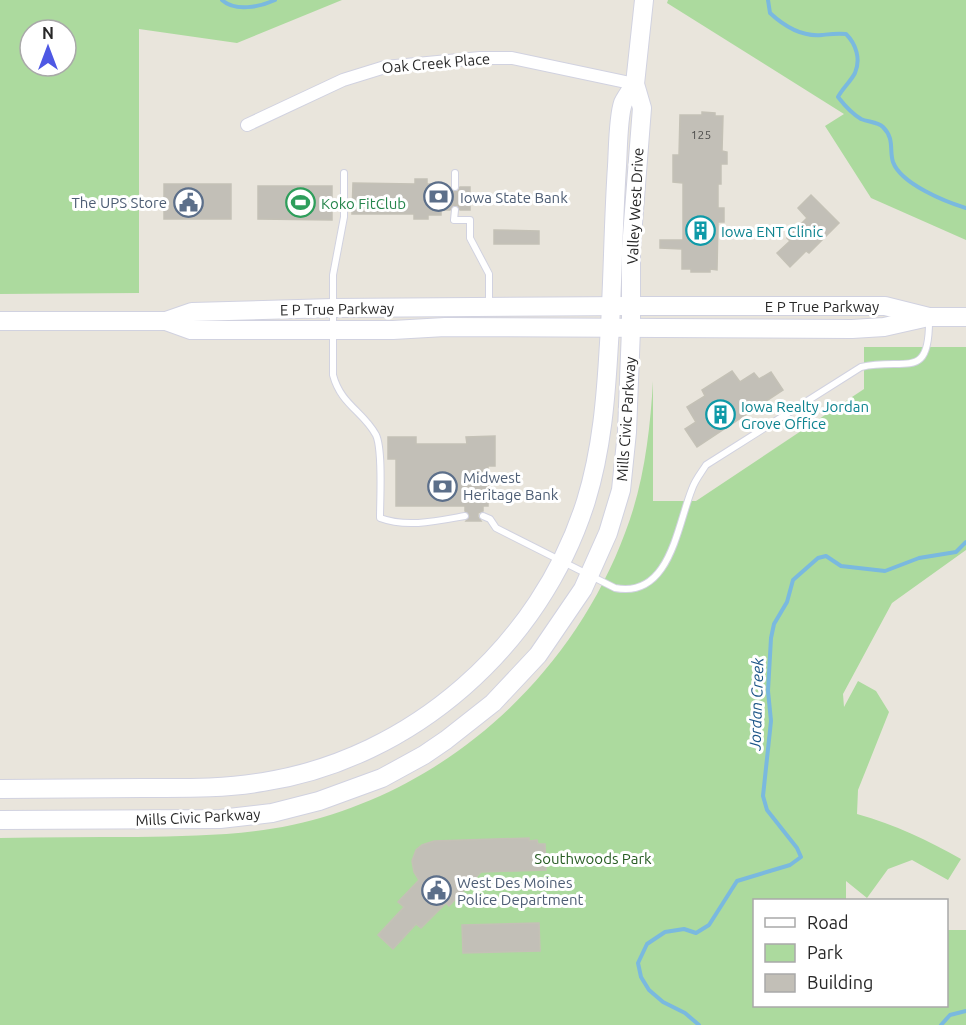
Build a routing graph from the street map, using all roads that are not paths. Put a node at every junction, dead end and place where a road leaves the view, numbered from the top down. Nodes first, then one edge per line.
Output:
1 (644, 0) edge
2 (635, 84) junction
3 (247, 125) dead end
4 (344, 173) dead end
5 (455, 173) dead end
6 (455, 187) dead end
7 (454, 210) dead end
8 (612, 306) junction
9 (631, 306) junction
10 (489, 307) junction
11 (333, 308) junction
12 (929, 317) junction
13 (966, 318) edge
14 (0, 321) edge
15 (166, 321) junction
16 (610, 327) junction
17 (631, 329) junction
18 (333, 331) junction
19 (465, 516) dead end
20 (483, 516) dead end
21 (561, 561) junction
22 (590, 575) junction
23 (0, 789) edge
24 (0, 820) edge

1 - 2 main road, Valley West Drive
2 - 3 street, Oak Creek Place
2 - 8 main road, Valley West Drive
2 - 9 main road, Valley West Drive
4 - 11 lane
5 - 6 lane
7 - 10 lane
8 - 9 main road, E P True Parkway
8 - 10 main road, E P True Parkway
8 - 16 main road, Valley West Drive
9 - 12 main road, E P True Parkway
9 - 17 main road, Valley West Drive
10 - 11 main road, E P True Parkway
11 - 15 main road, E P True Parkway
11 - 18 lane
12 - 13 main road
12 - 17 main road, E P True Parkway
12 - 22 lane
14 - 15 main road, E P True Parkway
15 - 18 main road, E P True Parkway
16 - 17 main road, E P True Parkway
16 - 18 main road, E P True Parkway
16 - 21 main road, Mills Civic Parkway
17 - 22 main road, Mills Civic Parkway
18 - 19 lane
20 - 21 lane
21 - 22 lane
21 - 23 main road, Mills Civic Parkway
22 - 24 main road, Mills Civic Parkway

